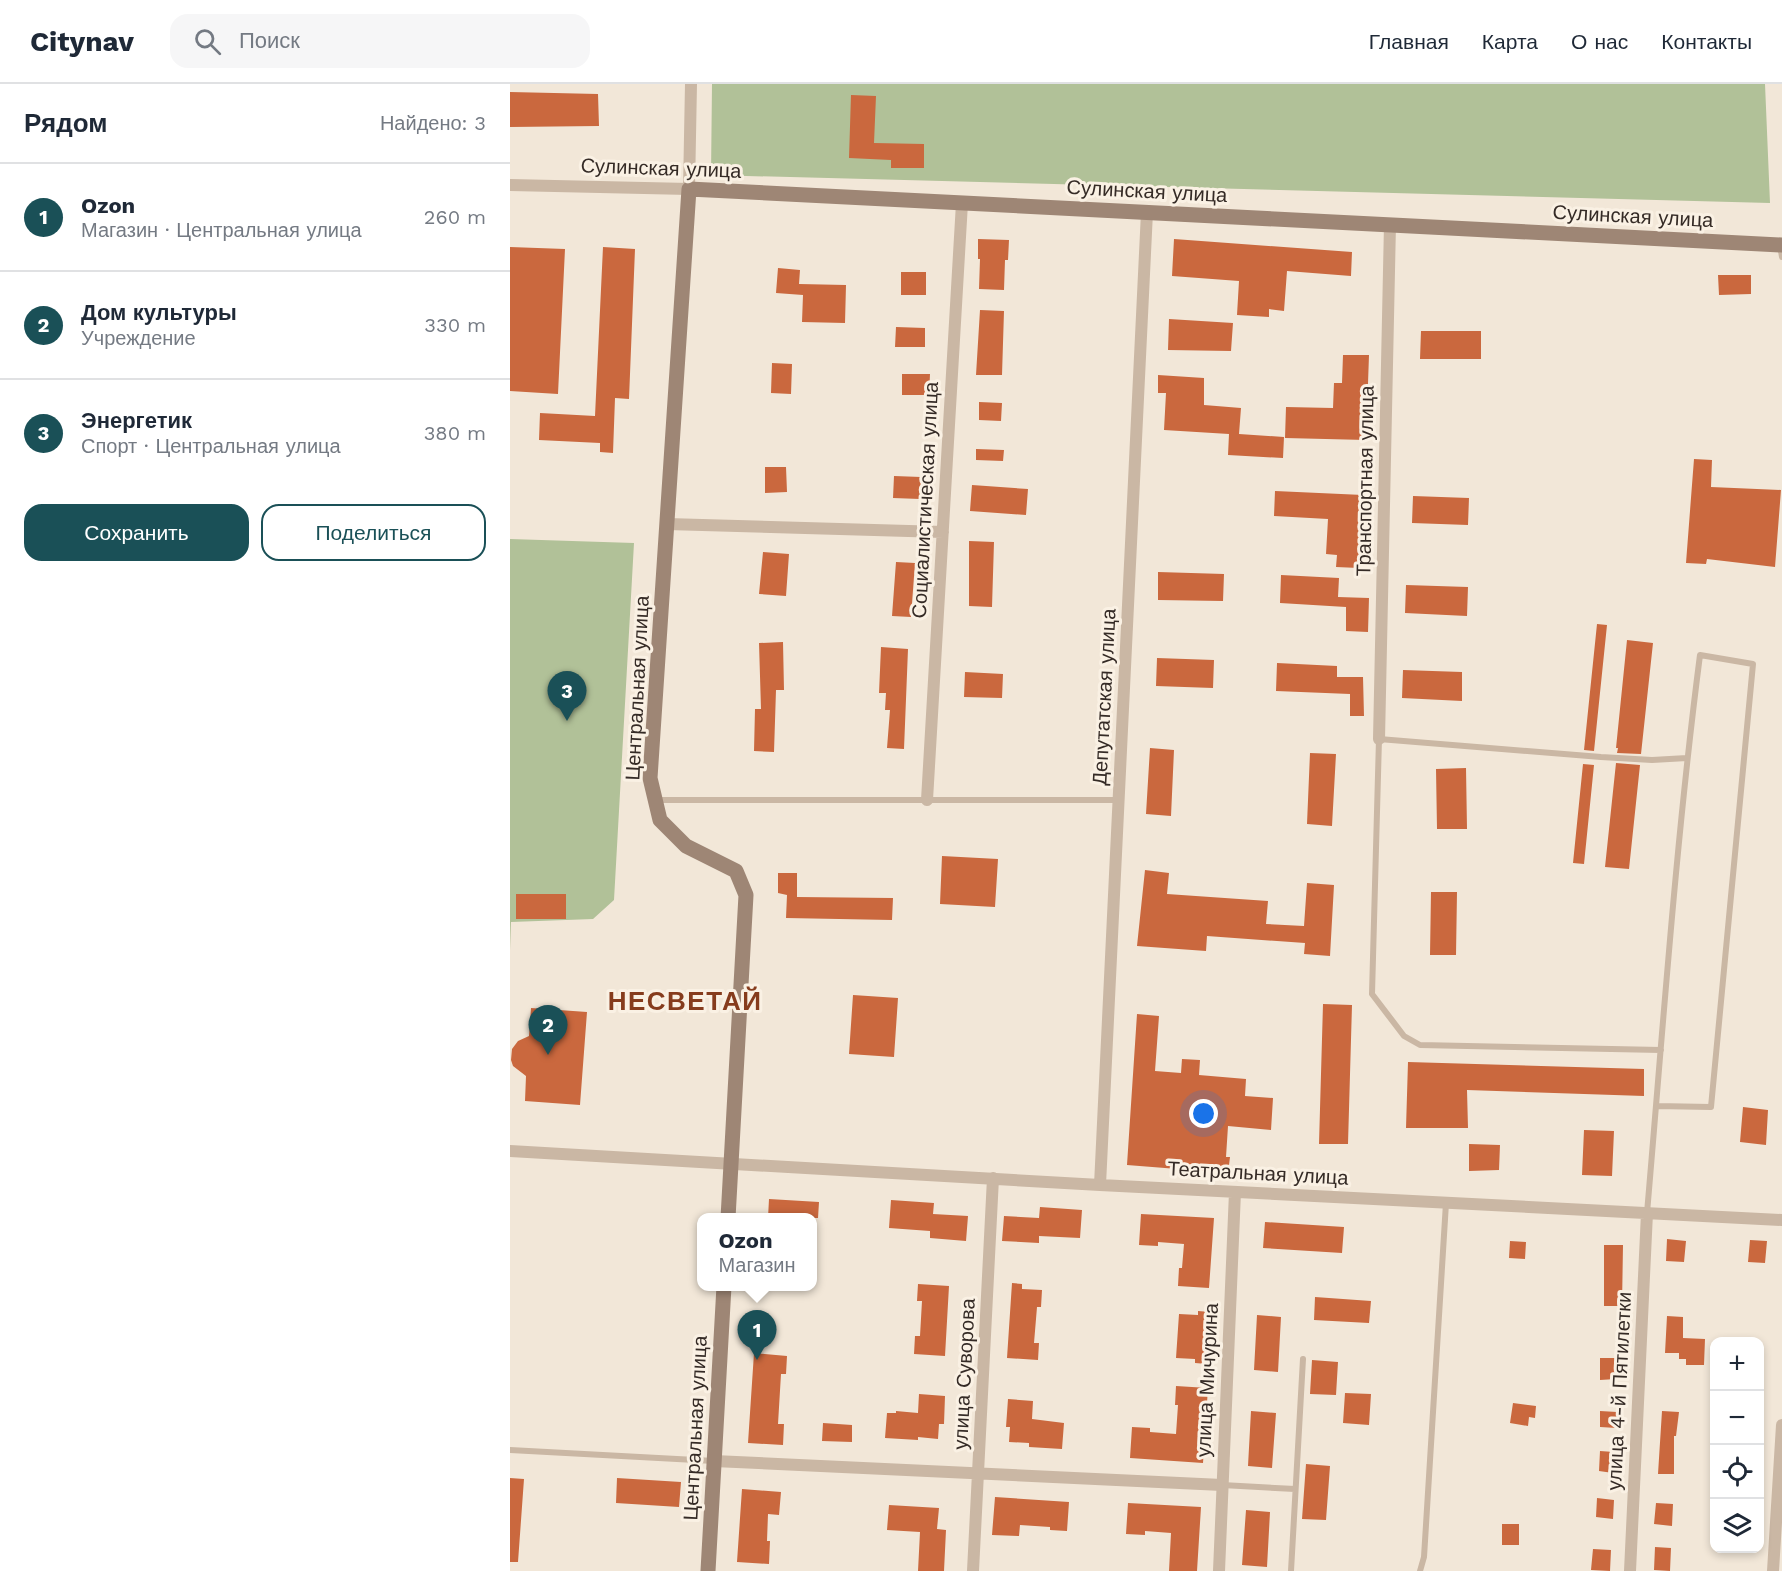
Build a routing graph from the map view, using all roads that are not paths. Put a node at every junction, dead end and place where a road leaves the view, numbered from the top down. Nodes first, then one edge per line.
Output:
1 (691, 84) edge
2 (510, 185) edge
3 (689, 189) junction
4 (962, 202) junction
5 (1147, 212) junction
6 (1390, 224) junction
7 (1781, 249) edge
8 (667, 524) junction
9 (943, 532) junction
10 (1379, 739) junction
11 (1687, 758) junction
12 (656, 800) junction
13 (927, 800) junction
14 (1119, 800) junction
15 (1661, 1050) junction
16 (1656, 1106) junction
17 (510, 1151) edge
18 (731, 1163) junction
19 (993, 1178) junction
20 (1100, 1185) junction
21 (1236, 1192) junction
22 (1446, 1202) junction
23 (728, 1213) edge
24 (1647, 1213) junction
25 (1782, 1220) edge
26 (724, 1291) edge
27 (1303, 1359) dead end
28 (1782, 1425) edge
29 (510, 1450) edge
30 (714, 1461) junction
31 (978, 1474) junction
32 (1222, 1485) junction
33 (1296, 1489) junction
34 (708, 1571) edge
35 (973, 1571) edge
36 (1219, 1571) edge
37 (1291, 1571) edge
38 (1420, 1571) edge
39 (1630, 1571) edge
40 (1773, 1571) edge

1 - 3 street
2 - 3 street, Сулинская улица
3 - 4 main road, Сулинская улица
3 - 8 main road, Центральная улица
4 - 5 main road, Сулинская улица
4 - 9 street, Социалистическая улица
5 - 6 main road, Сулинская улица
5 - 14 street, Депутатская улица
6 - 7 main road, Сулинская улица
6 - 10 street, Транспортная улица
8 - 9 street
8 - 12 main road, Центральная улица
9 - 13 street, Социалистическая улица
10 - 11 lane
10 - 15 lane
11 - 15 lane
11 - 16 lane
12 - 13 lane
12 - 18 main road, Центральная улица
13 - 14 lane
14 - 20 street, Депутатская улица
15 - 16 lane
16 - 24 lane
17 - 18 street, Театральная улица
18 - 19 street, Театральная улица
18 - 23 main road, Центральная улица
19 - 20 street, Театральная улица
19 - 31 street, улица Суворова
20 - 21 street, Театральная улица
21 - 22 street, Театральная улица
21 - 32 street, улица Мичурина
22 - 24 street, Театральная улица
22 - 38 lane
24 - 25 street, Театральная улица
24 - 39 street, улица 4-й Пятилетки
26 - 30 main road, Центральная улица
27 - 33 lane
28 - 40 street
29 - 30 lane
30 - 31 street
30 - 34 main road, Центральная улица
31 - 32 street
31 - 35 street, улица Суворова
32 - 33 lane
32 - 36 street, улица Мичурина
33 - 37 lane

